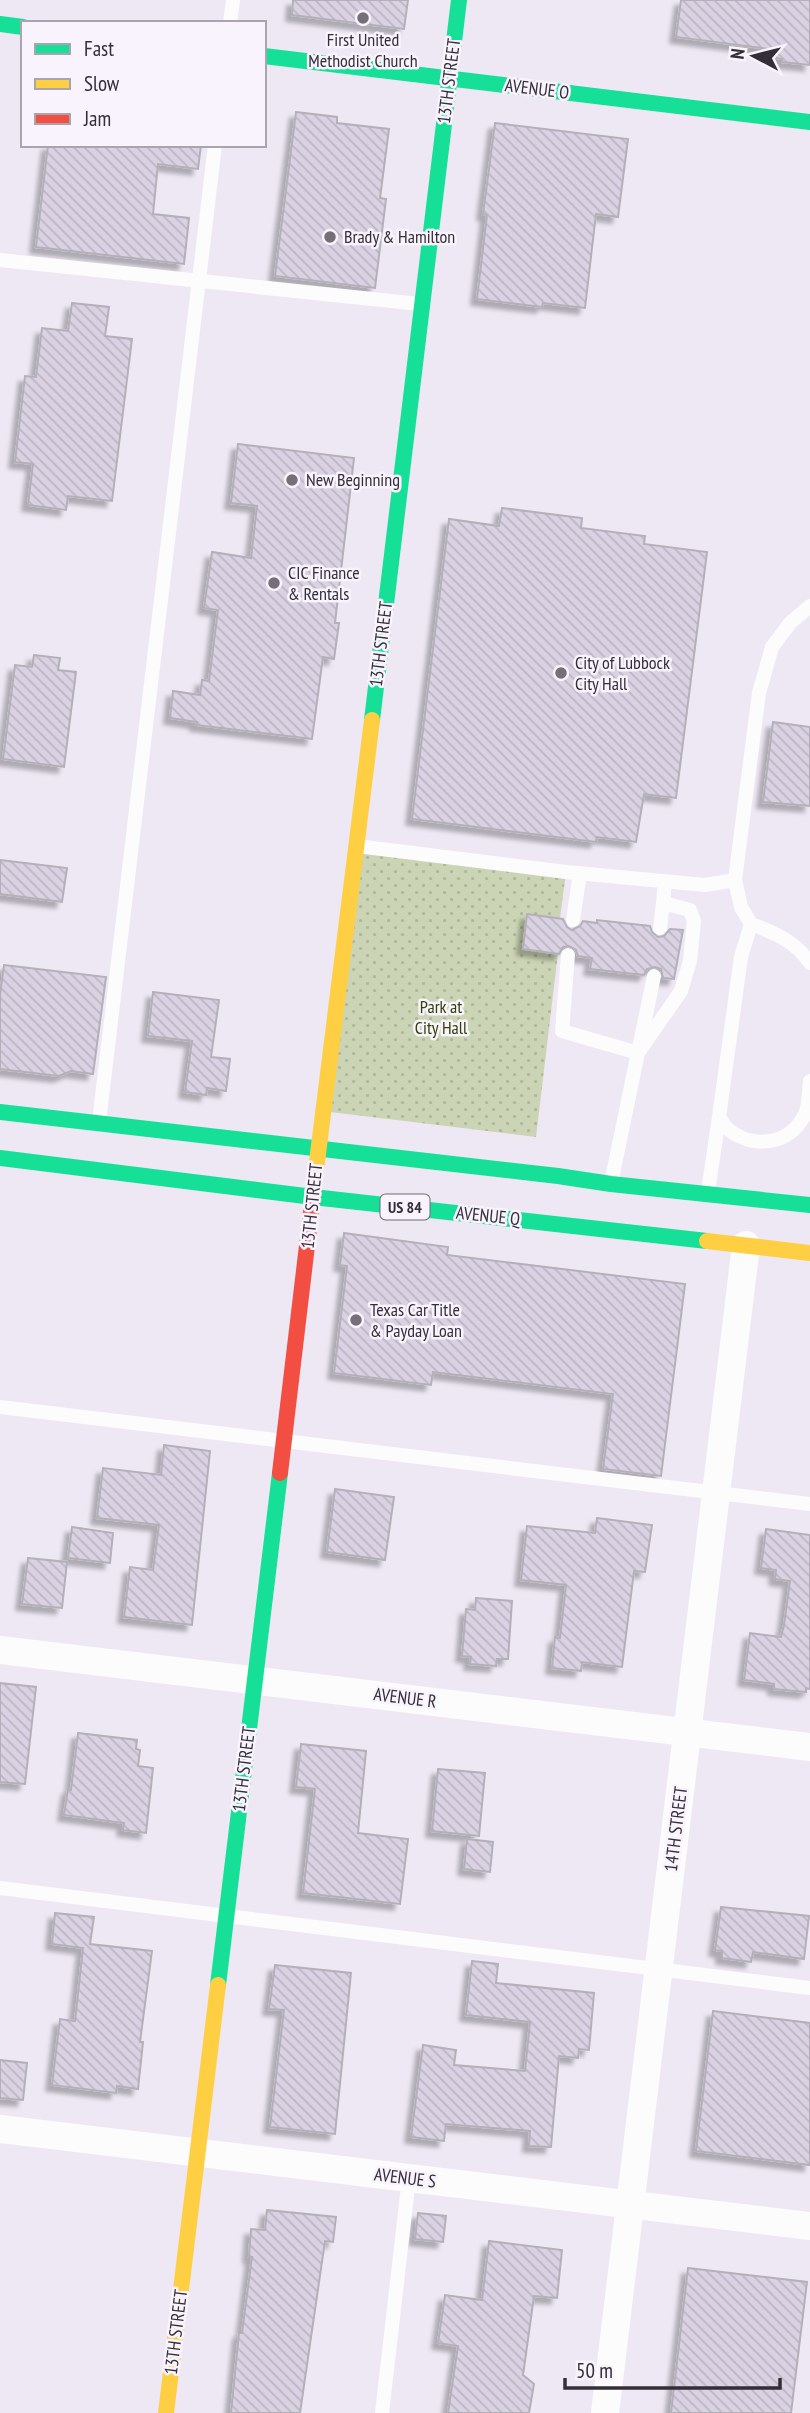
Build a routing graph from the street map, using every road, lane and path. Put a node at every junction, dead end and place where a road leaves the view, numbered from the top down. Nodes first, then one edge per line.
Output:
1 (233, 0) edge
2 (459, 0) edge
3 (0, 19) edge
4 (230, 21) edge
5 (21, 26) edge
6 (266, 57) edge
7 (449, 79) junction
8 (810, 122) edge
9 (215, 147) edge
10 (0, 260) edge
11 (198, 280) junction
12 (422, 304) junction
13 (810, 606) edge
14 (356, 846) junction
15 (580, 873) junction
16 (735, 880) junction
17 (665, 881) junction
18 (663, 903) junction
19 (573, 920) dead end
20 (751, 924) junction
21 (660, 928) dead end
22 (568, 955) dead end
23 (810, 963) edge
24 (654, 976) dead end
25 (638, 1054) junction
26 (810, 1082) edge
27 (0, 1111) edge
28 (719, 1117) junction
29 (99, 1124) junction
30 (317, 1149) junction
31 (0, 1158) edge
32 (611, 1184) junction
33 (708, 1193) junction
34 (313, 1196) junction
35 (810, 1205) edge
36 (746, 1245) junction
37 (810, 1253) edge
38 (0, 1407) edge
39 (284, 1441) junction
40 (716, 1493) junction
41 (810, 1504) edge
42 (0, 1650) edge
43 (255, 1680) junction
44 (687, 1732) junction
45 (810, 1747) edge
46 (0, 1888) edge
47 (227, 1914) junction
48 (659, 1969) junction
49 (810, 1987) edge
50 (0, 2129) edge
51 (198, 2153) junction
52 (409, 2178) junction
53 (630, 2205) junction
54 (810, 2227) edge
55 (166, 2413) edge
56 (382, 2413) edge
57 (605, 2413) edge

1 - 4 lane
2 - 7 main road, 13TH STREET
3 - 5 main road
6 - 7 main road, AVENUE O
7 - 8 main road, AVENUE O
7 - 12 main road, 13TH STREET
9 - 11 lane
10 - 11 lane
11 - 12 lane
11 - 29 lane
12 - 14 main road, 13TH STREET
13 - 16 lane
14 - 15 lane
14 - 30 main road, 13TH STREET
15 - 17 lane
15 - 19 lane
16 - 17 lane
16 - 20 lane
17 - 18 lane
18 - 21 lane
18 - 25 lane
20 - 23 lane
20 - 28 lane
22 - 25 lane
24 - 25 lane
25 - 32 lane
26 - 28 lane
27 - 29 main road
28 - 33 lane
29 - 30 main road
30 - 32 main road
30 - 34 main road, 13TH STREET
31 - 34 main road, AVENUE Q / US 84
32 - 33 main road
33 - 35 main road
34 - 36 main road, AVENUE Q / US 84
34 - 39 main road, 13TH STREET
36 - 37 main road, AVENUE Q / US 84
36 - 40 street, 14TH STREET
38 - 39 lane
39 - 40 lane
39 - 43 main road, 13TH STREET
40 - 41 lane
40 - 44 street, 14TH STREET
42 - 43 street, AVENUE R
43 - 44 street, AVENUE R
43 - 47 main road, 13TH STREET
44 - 45 street, AVENUE R
44 - 48 street, 14TH STREET
46 - 47 lane
47 - 48 lane
47 - 51 main road, 13TH STREET
48 - 49 lane
48 - 53 street, 14TH STREET
50 - 51 street, AVENUE S
51 - 52 street, AVENUE S
51 - 55 main road, 13TH STREET
52 - 53 street, AVENUE S
52 - 56 lane
53 - 54 street, AVENUE S
53 - 57 street, 14TH STREET

